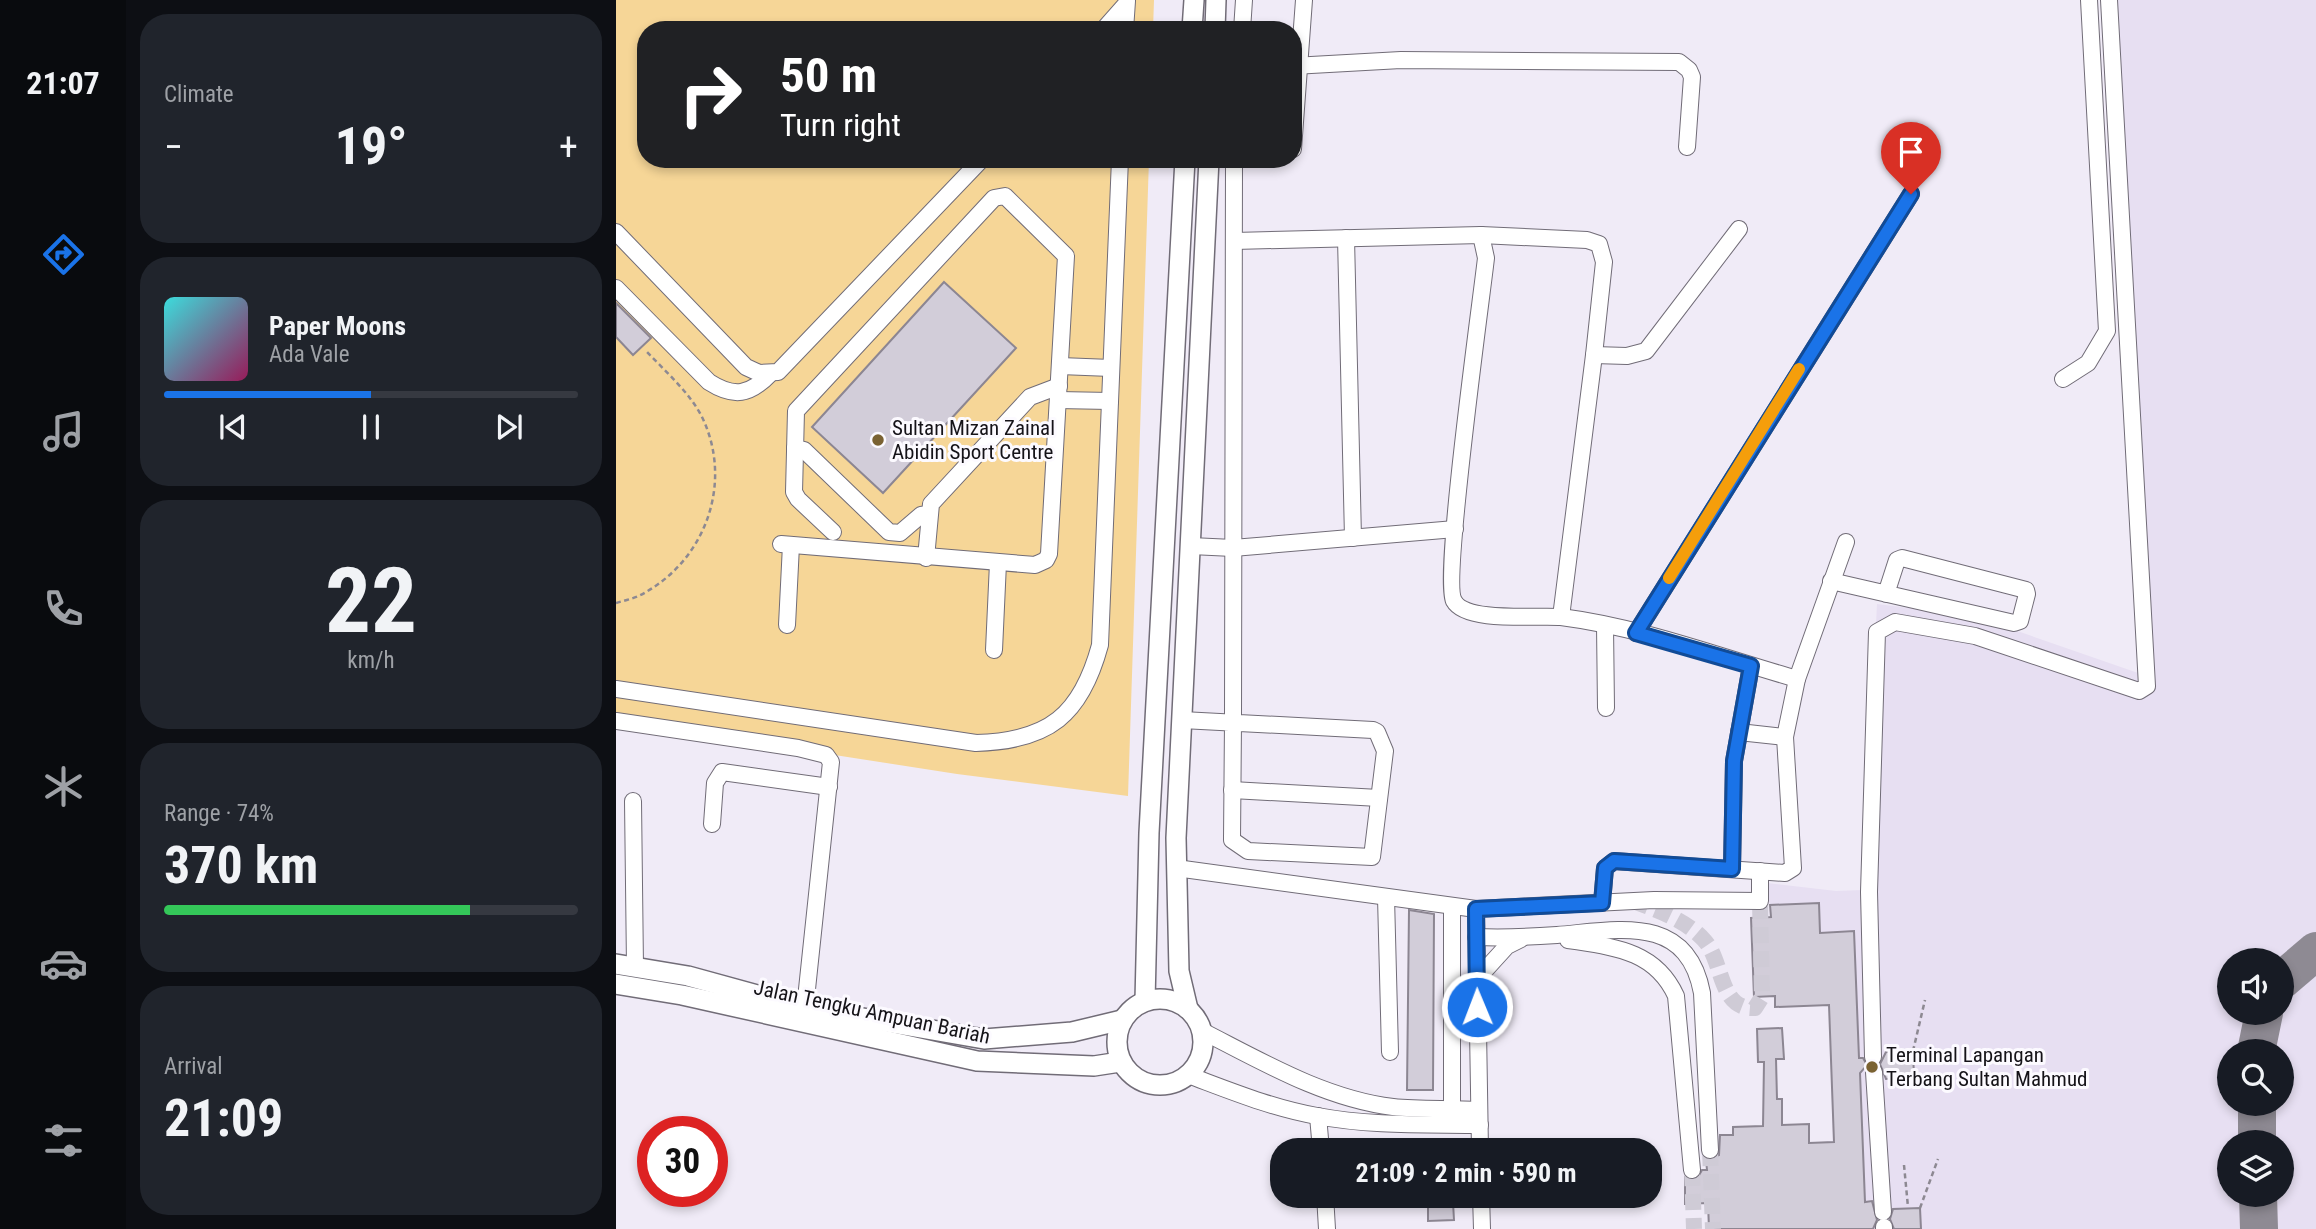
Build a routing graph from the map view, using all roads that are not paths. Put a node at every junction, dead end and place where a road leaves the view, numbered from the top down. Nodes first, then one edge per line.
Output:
1 (1194, 0) edge
2 (1216, 0) edge
3 (1244, 0) edge
4 (1304, 0) edge
5 (2090, 0) edge
6 (2109, 0) edge
7 (1126, 2) edge
8 (1110, 21) edge
9 (1125, 21) edge
10 (1193, 21) edge
11 (1215, 21) edge
12 (1243, 21) edge
13 (1302, 21) edge
14 (1302, 65) edge
15 (1687, 146) dead end
16 (974, 168) edge
17 (1120, 168) edge
18 (1185, 168) edge
19 (1209, 168) edge
20 (1234, 168) edge
21 (1911, 194) dead end
22 (1739, 229) dead end
23 (616, 232) edge
24 (1481, 235) junction
25 (1346, 238) junction
26 (1234, 241) junction
27 (616, 288) edge
28 (1594, 355) junction
29 (1060, 366) junction
30 (1111, 368) junction
31 (770, 374) junction
32 (2063, 379) dead end
33 (1059, 393) junction
34 (1110, 401) junction
35 (794, 448) junction
36 (928, 514) junction
37 (1455, 529) junction
38 (833, 532) dead end
39 (1353, 538) junction
40 (1846, 542) dead end
41 (1191, 546) junction
42 (1233, 548) junction
43 (926, 558) junction
44 (998, 563) junction
45 (1831, 582) junction
46 (1886, 594) junction
47 (1561, 617) junction
48 (788, 625) dead end
49 (1605, 626) junction
50 (1636, 633) junction
51 (994, 650) dead end
52 (1751, 666) junction
53 (1797, 679) junction
54 (616, 689) edge
55 (1606, 708) dead end
56 (1182, 720) junction
57 (616, 721) edge
58 (1233, 722) junction
59 (1739, 732) junction
60 (1785, 737) junction
61 (829, 788) junction
62 (1232, 790) junction
63 (1380, 798) junction
64 (633, 801) dead end
65 (712, 824) dead end
66 (1248, 852) junction
67 (1176, 868) junction
68 (1732, 869) junction
69 (1760, 871) junction
70 (1248, 878) junction
71 (1386, 897) junction
72 (1602, 903) junction
73 (1452, 906) junction
74 (1476, 909) junction
75 (1541, 936) junction
76 (1476, 937) junction
77 (1522, 938) junction
78 (625, 965) edge
79 (1477, 979) junction
80 (616, 984) edge
81 (1145, 1001) junction
82 (805, 1008) junction
83 (1188, 1009) junction
84 (1122, 1020) junction
85 (1202, 1031) junction
86 (1390, 1052) dead end
87 (1121, 1062) junction
88 (1188, 1075) junction
89 (1452, 1108) junction
90 (1318, 1116) junction
91 (1479, 1117) junction
92 (1320, 1138) edge
93 (1480, 1138) edge
94 (1710, 1150) tunnel mouth
95 (1692, 1171) tunnel mouth
96 (1326, 1208) edge
97 (1481, 1208) edge
98 (1884, 1222) edge
99 (1327, 1229) edge
100 (1482, 1229) edge

1 - 10 main road
2 - 11 main road
3 - 12 street
4 - 13 street
5 - 32 street
6 - 98 street
7 - 8 street
7 - 9 street
14 - 15 street
16 - 31 street
17 - 30 street
18 - 81 main road
19 - 41 main road
20 - 26 street
21 - 50 street
22 - 28 street
23 - 31 street
24 - 25 street
24 - 28 street
24 - 37 street
25 - 26 street
25 - 39 street
26 - 42 street
27 - 31 street
28 - 47 street
29 - 30 street
29 - 33 street
29 - 35 street
30 - 34 street
33 - 34 street
33 - 36 street
33 - 44 street
34 - 54 street
35 - 36 street
35 - 38 street
36 - 43 street
37 - 39 street
37 - 47 street
39 - 42 street
40 - 45 street
41 - 42 street
41 - 56 main road
42 - 58 street
43 - 44 street
43 - 48 street
44 - 51 street
45 - 46 street
45 - 53 street
46 - 46 street
47 - 49 street
49 - 50 street
49 - 55 street
50 - 52 street
52 - 53 street
52 - 59 street
53 - 60 street
56 - 58 street
56 - 67 main road
57 - 61 street
58 - 62 street
58 - 63 street
59 - 60 street
59 - 68 street
60 - 69 street
61 - 65 street
61 - 82 street
62 - 63 street
62 - 66 street
63 - 66 street
64 - 78 street
66 - 70 street
67 - 70 street
67 - 83 main road
68 - 69 street
68 - 72 street
69 - 72 street
70 - 71 street
71 - 73 street
71 - 86 street
72 - 74 street
73 - 74 street
73 - 89 street
74 - 76 street
75 - 77 street
75 - 94 street
75 - 95 street
76 - 77 street
76 - 79 street
77 - 79 street
78 - 82 main road, Jalan Tengku Ampuan Bariah
79 - 91 street
80 - 87 main road, Jalan Tengku Ampuan Bariah
81 - 83 main road
81 - 84 main road
82 - 84 main road, Jalan Tengku Ampuan Bariah
83 - 85 main road
84 - 87 main road
85 - 88 main road
85 - 89 street
87 - 88 main road
88 - 90 street
89 - 91 street
90 - 91 street
90 - 92 street
91 - 93 street
96 - 99 street
97 - 100 street

